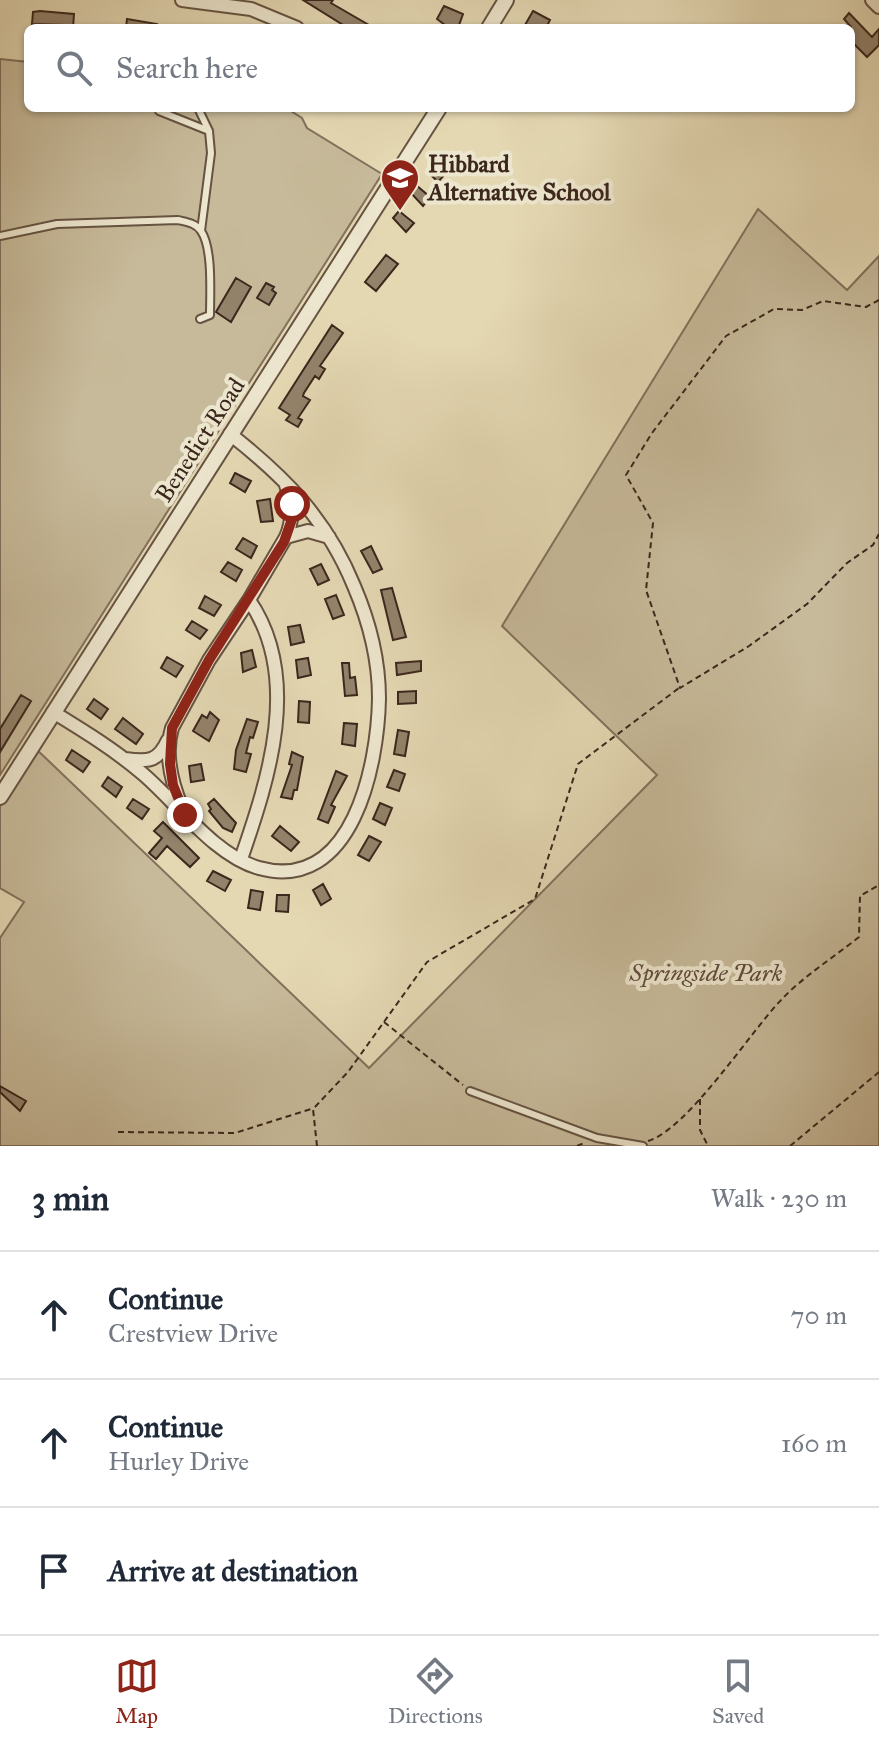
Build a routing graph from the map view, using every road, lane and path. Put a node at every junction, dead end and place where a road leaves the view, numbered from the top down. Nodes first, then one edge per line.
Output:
1 (182, 0) edge
2 (506, 0) edge
3 (872, 0) edge
4 (220, 2) edge
5 (879, 7) edge
6 (289, 24) edge
7 (491, 24) edge
8 (162, 112) edge
9 (200, 112) edge
10 (433, 112) edge
11 (209, 131) junction
12 (201, 231) junction
13 (0, 236) edge
14 (879, 300) edge
15 (200, 319) dead end
16 (230, 434) junction
17 (285, 481) junction
18 (879, 534) edge
19 (286, 537) junction
20 (332, 538) junction
21 (249, 600) junction
22 (680, 688) junction
23 (53, 712) junction
24 (169, 737) junction
25 (122, 758) junction
26 (0, 797) edge
27 (185, 815) junction
28 (241, 859) junction
29 (879, 885) edge
30 (384, 1022) junction
31 (879, 1072) edge
32 (470, 1091) joint
33 (700, 1098) junction
34 (313, 1109) junction
35 (118, 1132) dead end
36 (640, 1145) edge
37 (317, 1146) edge
38 (708, 1146) edge
39 (790, 1146) edge

1 - 4 street
2 - 7 street
3 - 5 street
4 - 6 street
8 - 11 lane
9 - 11 lane
10 - 16 street, Benedict Road
11 - 12 lane
12 - 13 lane
12 - 15 lane
14 - 22 path
16 - 17 street
16 - 23 street, Benedict Road
17 - 19 street
17 - 20 street
18 - 22 path
19 - 20 street
19 - 21 street
20 - 28 street
21 - 24 street
21 - 28 street
22 - 30 path
23 - 25 street
23 - 26 street, Benedict Road
24 - 25 street
24 - 27 street
25 - 27 street
27 - 28 street
29 - 33 path
30 - 32 path
30 - 34 path
31 - 39 path
32 - 36 lane
33 - 36 path
33 - 38 path
34 - 35 path
34 - 37 path

